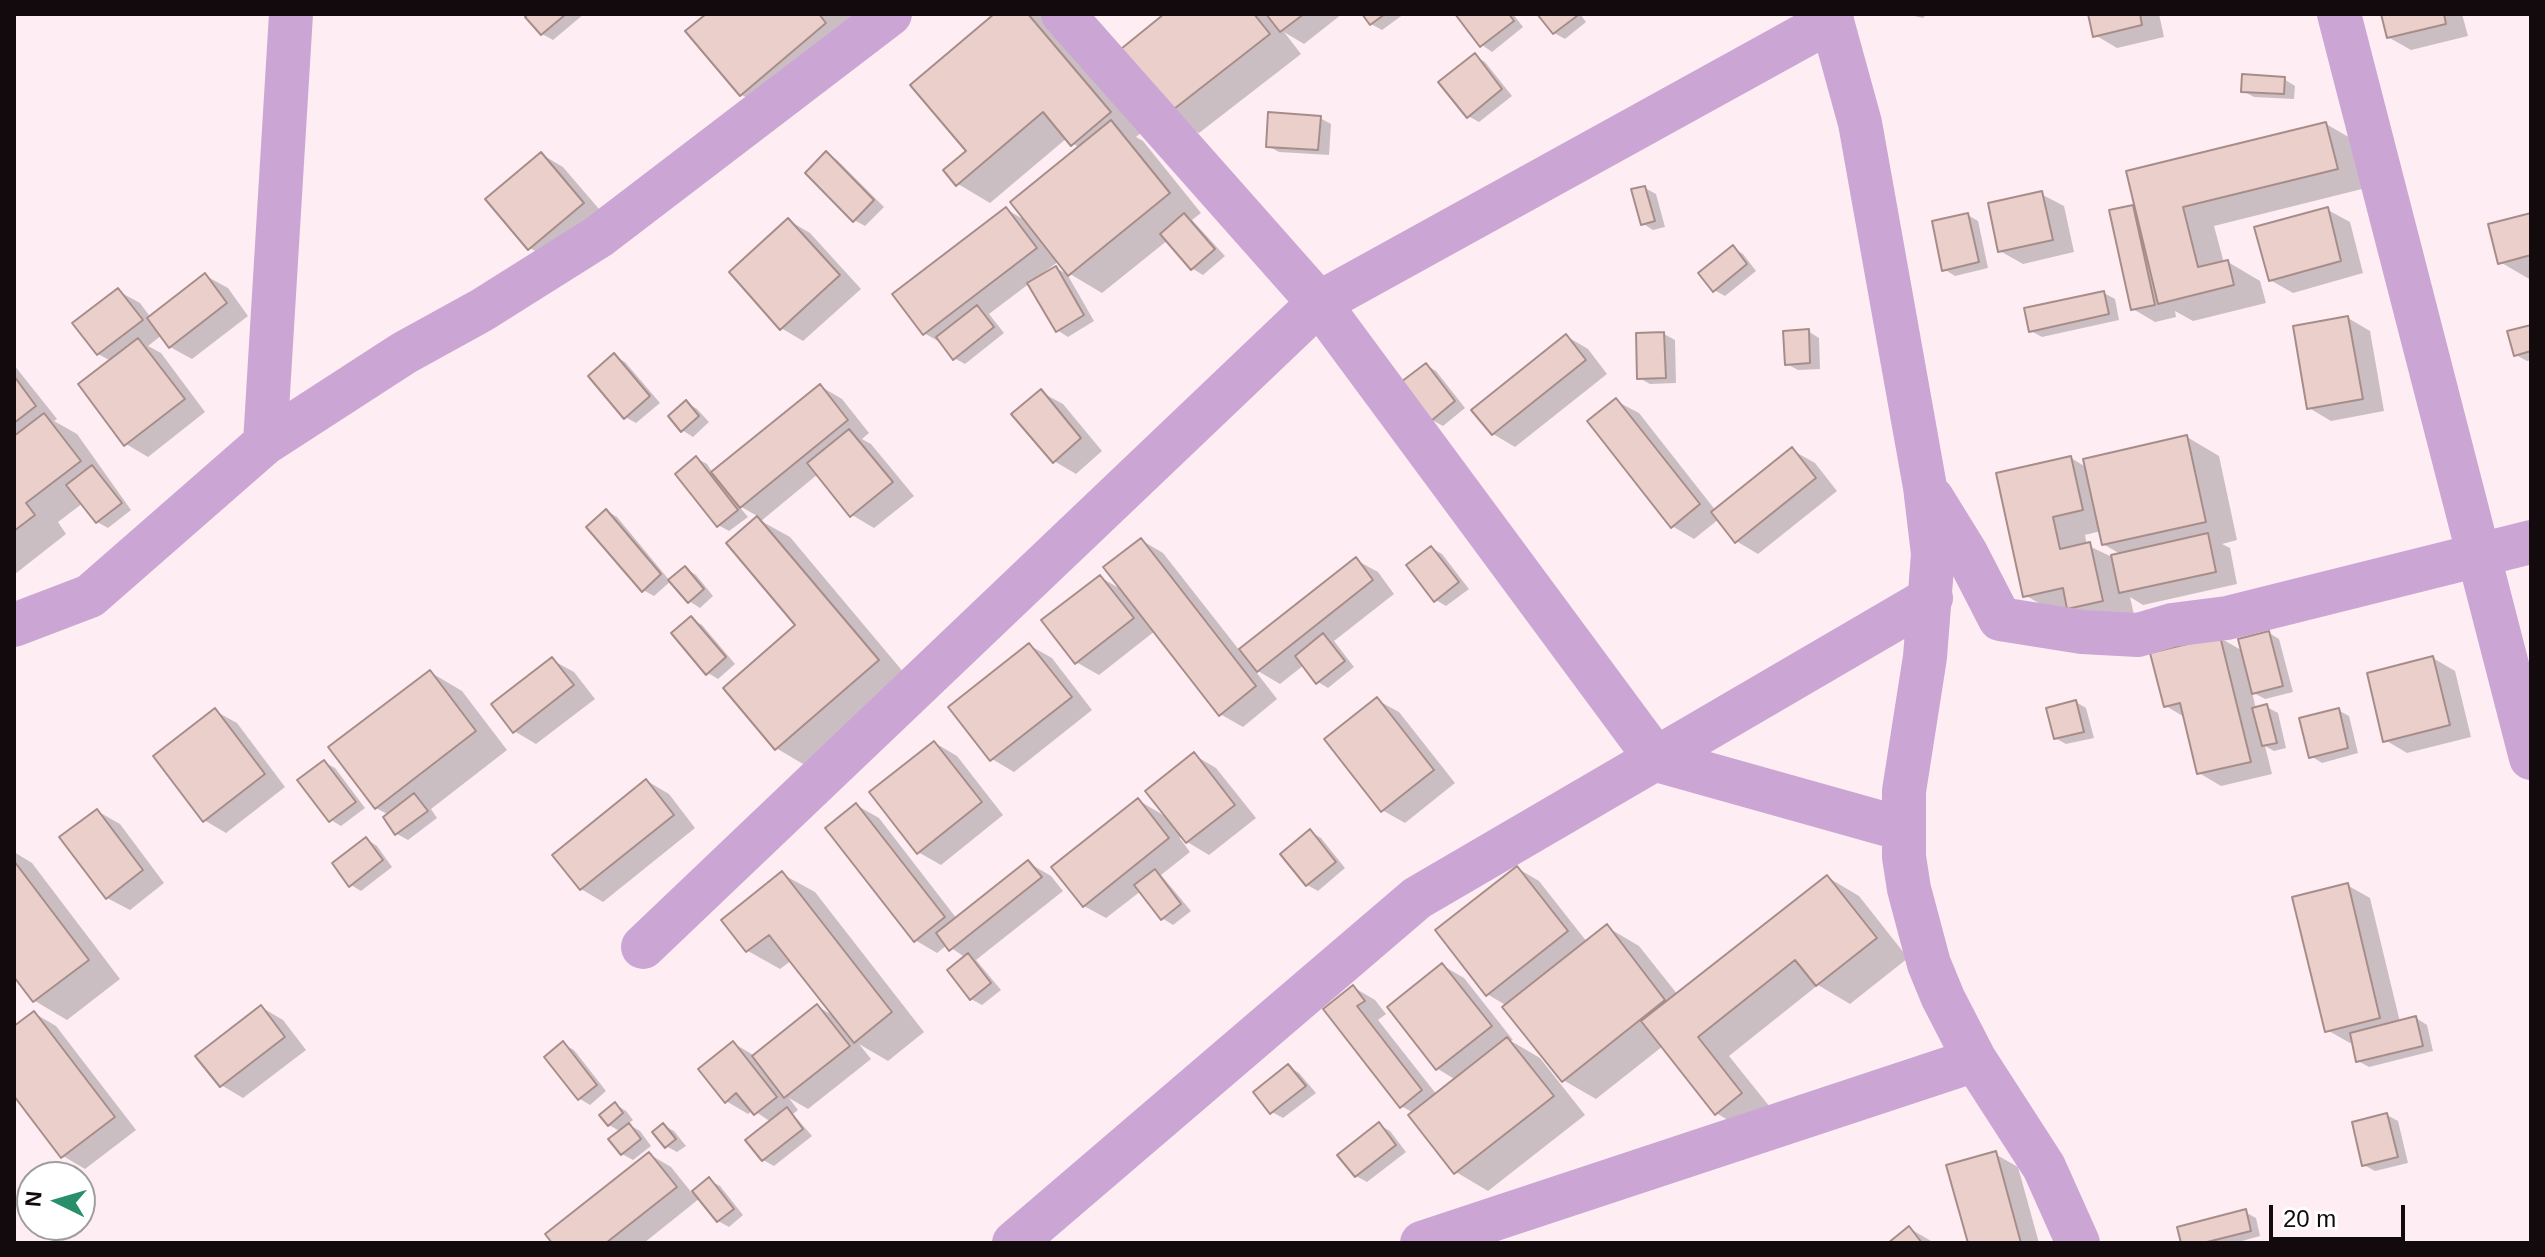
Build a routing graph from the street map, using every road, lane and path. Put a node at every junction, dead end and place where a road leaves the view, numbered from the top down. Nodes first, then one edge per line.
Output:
1 (291, 14) edge
2 (890, 14) edge
3 (1063, 14) edge
4 (2339, 14) edge
5 (1831, 17) edge
6 (1319, 303) junction
7 (265, 443) junction
8 (1925, 487) junction
9 (2531, 542) edge
10 (2479, 555) junction
11 (1931, 598) junction
12 (14, 625) edge
13 (2531, 758) edge
14 (1657, 760) junction
15 (1903, 829) junction
16 (643, 947) dead end
17 (1975, 1060) junction
18 (1014, 1243) edge
19 (1422, 1243) edge
20 (2078, 1243) edge

1 - 7 street
2 - 7 street
3 - 6 street
4 - 10 street
5 - 6 street
5 - 8 street
6 - 14 street
6 - 16 street
7 - 12 street
8 - 10 street
8 - 11 street
9 - 10 street
10 - 13 street
11 - 14 street
11 - 15 street
14 - 15 street
14 - 18 street
15 - 17 street
17 - 19 street
17 - 20 street

